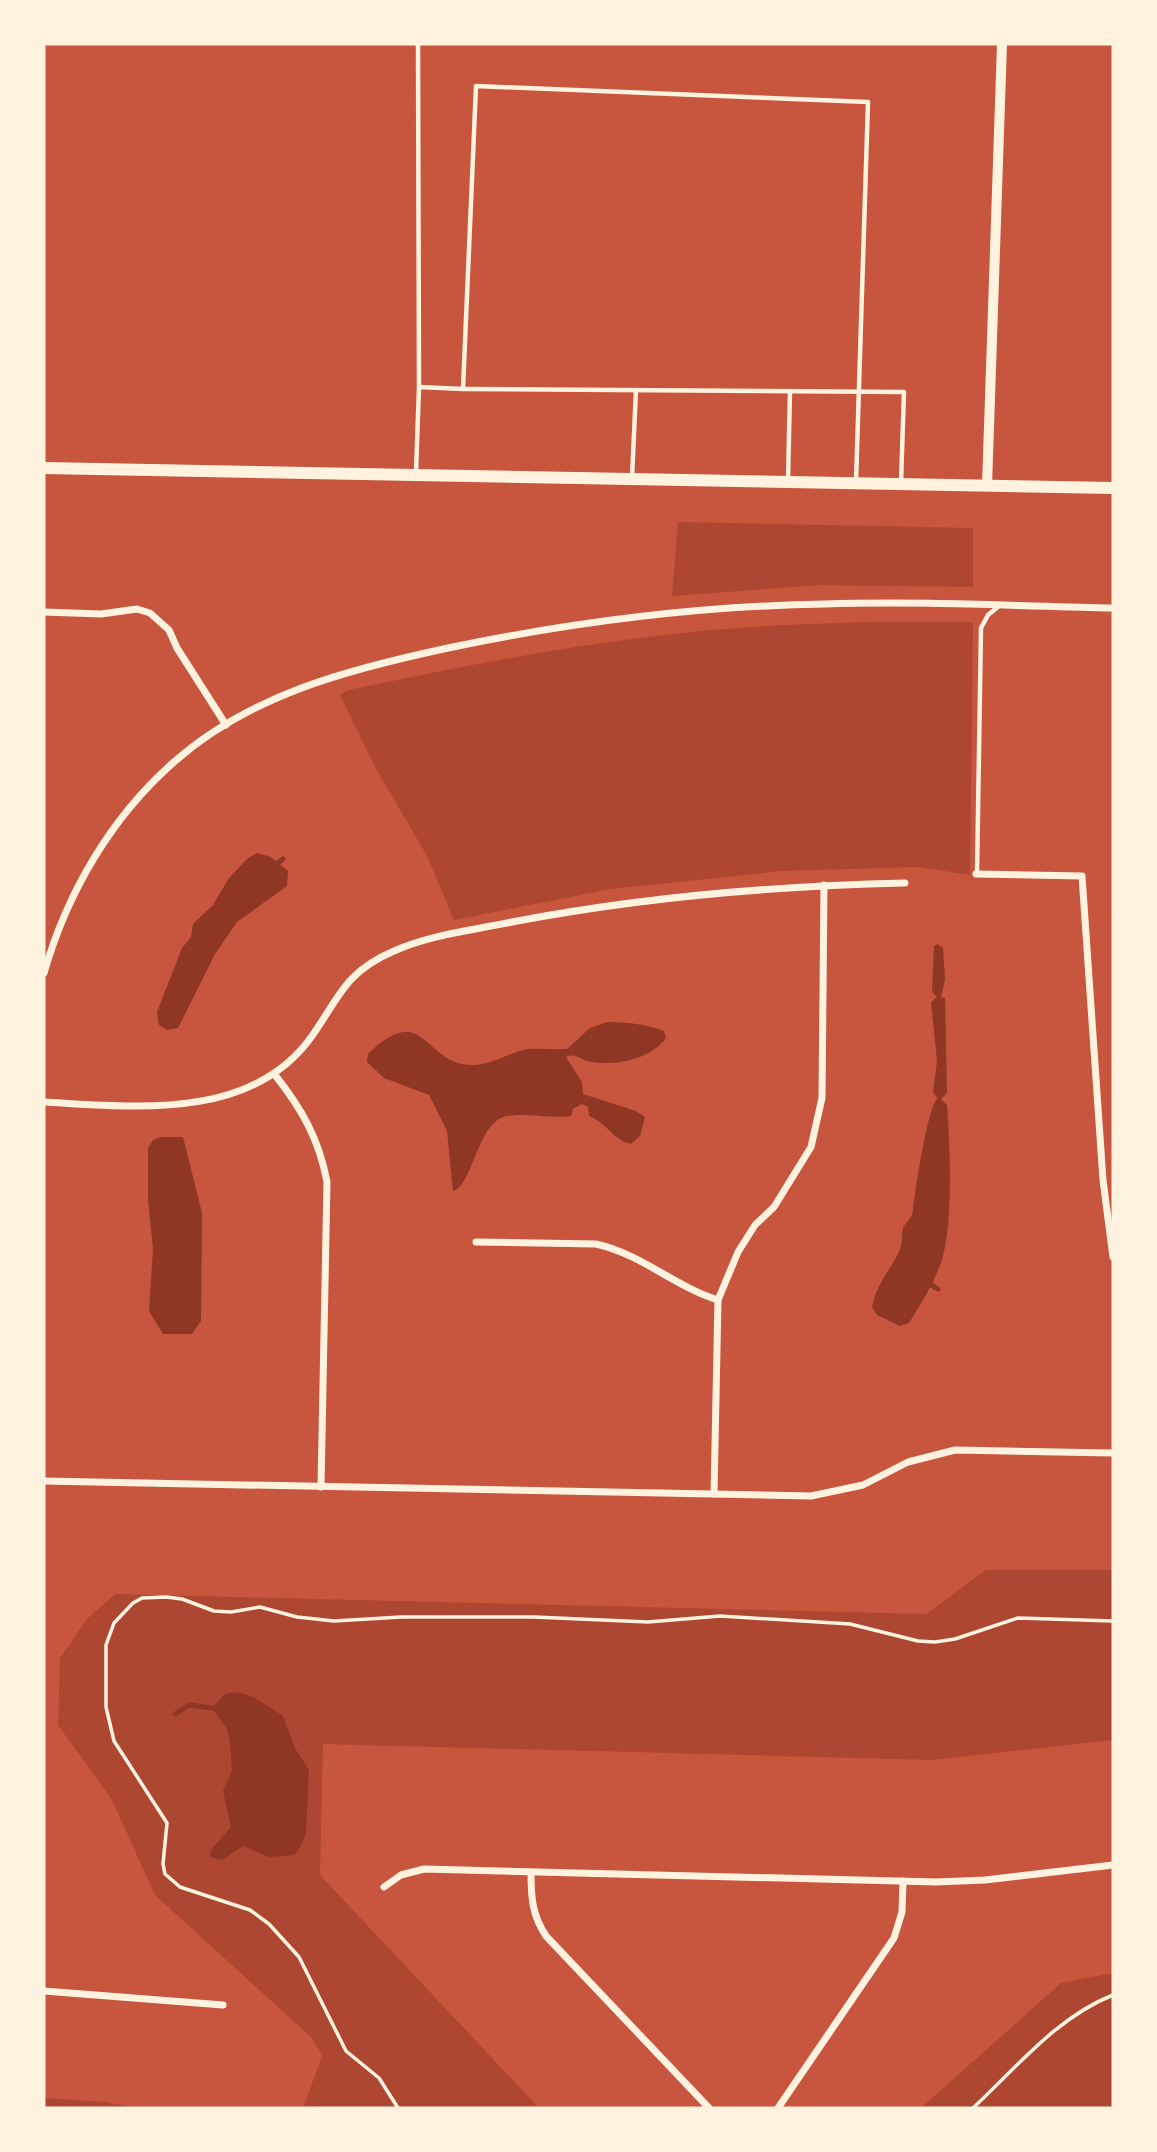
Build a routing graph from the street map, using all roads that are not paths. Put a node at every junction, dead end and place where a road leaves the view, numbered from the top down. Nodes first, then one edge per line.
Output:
1 (418, 44) edge
2 (1002, 44) edge
3 (419, 387) junction
4 (463, 389) junction
5 (636, 390) junction
6 (790, 391) junction
7 (859, 391) junction
8 (44, 468) edge
9 (415, 475) junction
10 (632, 479) junction
11 (788, 482) junction
12 (856, 483) junction
13 (901, 484) junction
14 (987, 486) junction
15 (1113, 488) edge
16 (1000, 606) junction
17 (1113, 608) edge
18 (44, 612) edge
19 (226, 724) junction
20 (976, 874) joint
21 (905, 883) dead end
22 (824, 885) junction
23 (44, 973) edge
24 (275, 1075) junction
25 (44, 1102) edge
26 (476, 1242) dead end
27 (1113, 1257) edge
28 (718, 1300) junction
29 (1113, 1453) edge
30 (44, 1481) edge
31 (321, 1487) junction
32 (715, 1494) junction
33 (1113, 1865) edge
34 (531, 1872) junction
35 (903, 1881) junction
36 (384, 1887) dead end
37 (44, 1991) edge
38 (223, 2005) dead end
39 (709, 2108) edge
40 (778, 2108) edge

1 - 3 lane
2 - 14 street
3 - 4 lane
3 - 9 lane
4 - 5 lane
4 - 7 lane
5 - 6 lane
5 - 10 lane
6 - 7 lane
6 - 11 lane
7 - 12 lane
7 - 13 lane
8 - 9 main road
9 - 10 main road
10 - 11 main road
11 - 12 main road
12 - 13 main road
13 - 14 main road
14 - 15 main road
16 - 17 street
16 - 19 street
16 - 20 lane
18 - 19 street
19 - 23 street
20 - 27 street
21 - 22 street
22 - 24 street
22 - 28 street
24 - 25 street
24 - 31 street
26 - 28 street
28 - 32 street
29 - 32 street
30 - 31 street
31 - 32 street
33 - 35 street
34 - 35 street
34 - 36 street
34 - 39 street
35 - 40 street
37 - 38 street

